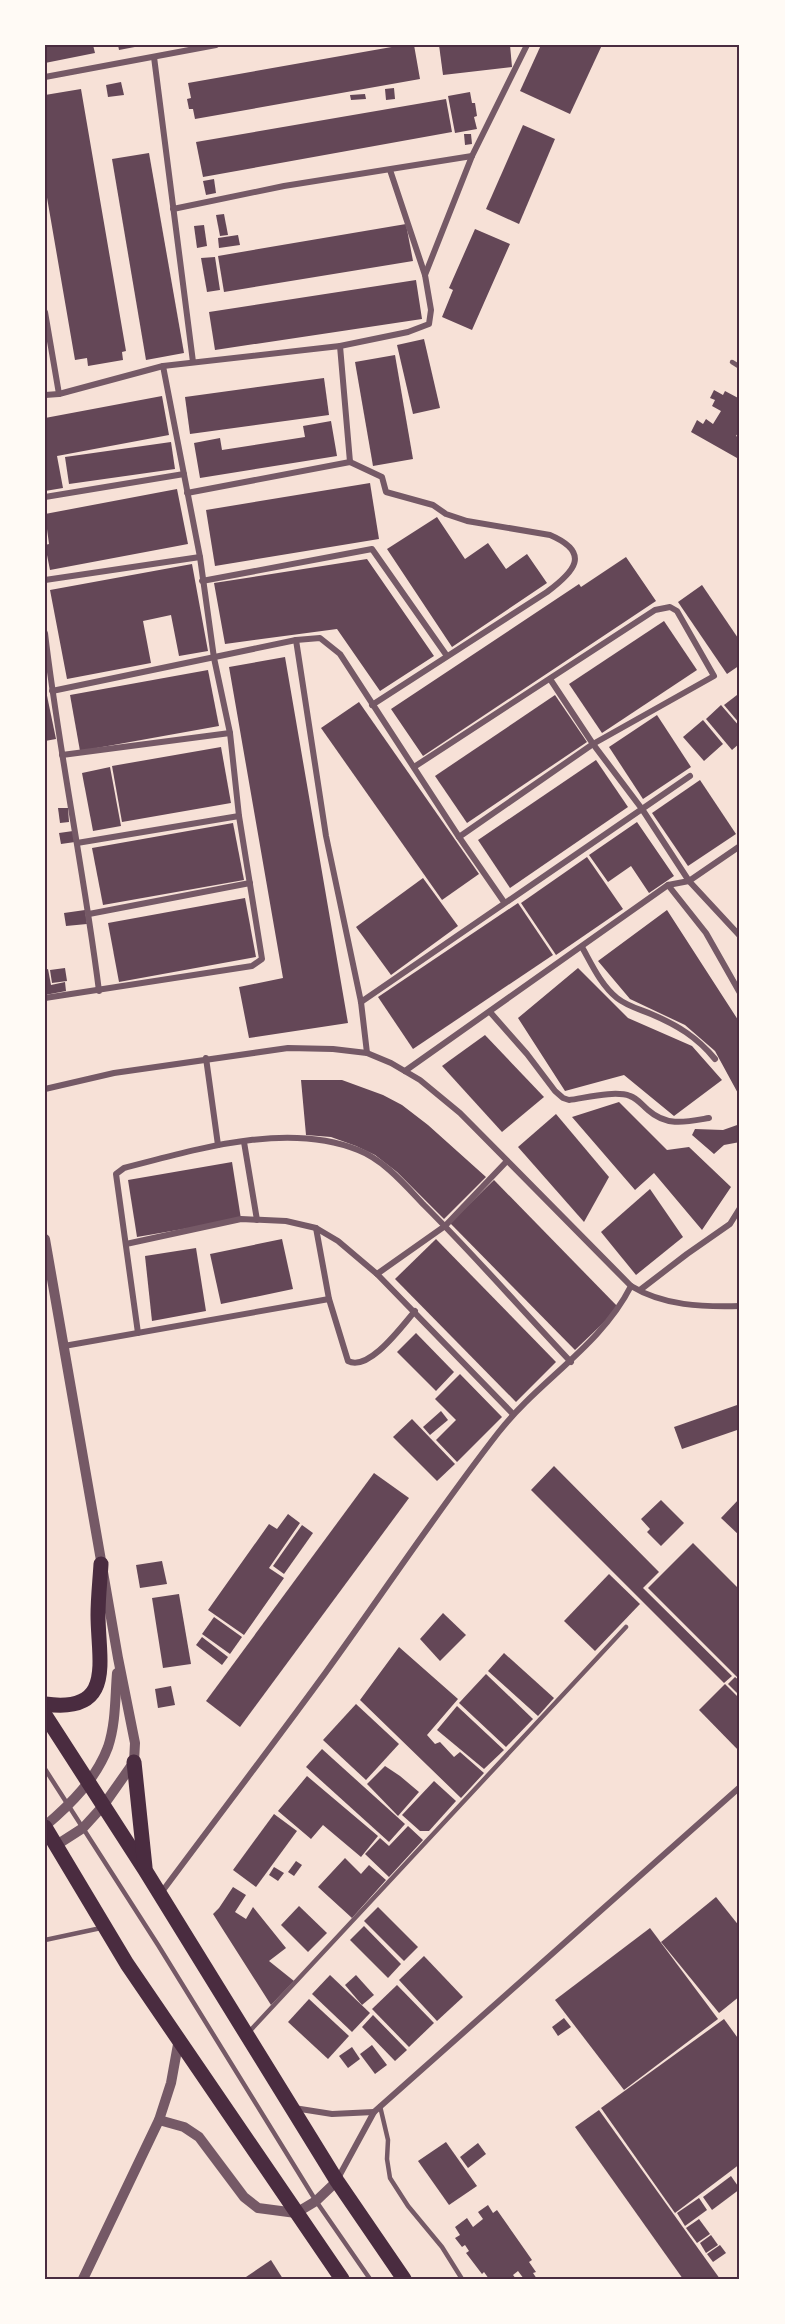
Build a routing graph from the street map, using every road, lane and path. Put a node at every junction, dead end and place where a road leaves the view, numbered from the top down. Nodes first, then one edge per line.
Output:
1 (216, 45) edge
2 (527, 45) edge
3 (154, 57) junction
4 (45, 77) edge
5 (472, 156) junction
6 (390, 170) junction
7 (172, 209) junction
8 (425, 275) junction
9 (45, 312) edge
10 (339, 346) junction
11 (194, 362) junction
12 (732, 362) dead end
13 (163, 366) junction
14 (740, 367) edge
15 (58, 394) junction
16 (45, 396) edge
17 (350, 462) junction
18 (184, 474) junction
19 (187, 493) junction
20 (45, 497) edge
21 (200, 557) junction
22 (45, 580) edge
23 (202, 581) junction
24 (45, 633) edge
25 (296, 640) junction
26 (447, 656) junction
27 (214, 658) junction
28 (550, 680) junction
29 (52, 691) junction
30 (372, 705) junction
31 (230, 733) junction
32 (593, 744) junction
33 (62, 755) junction
34 (414, 767) junction
35 (690, 776) dead end
36 (642, 809) junction
37 (239, 816) junction
38 (459, 837) junction
39 (77, 843) junction
40 (740, 846) edge
41 (689, 881) junction
42 (250, 883) junction
43 (668, 885) junction
44 (504, 902) junction
45 (89, 914) junction
46 (740, 936) edge
47 (582, 947) junction
48 (99, 991) junction
49 (740, 993) edge
50 (45, 998) edge
51 (361, 1002) junction
52 (490, 1012) junction
53 (367, 1053) junction
54 (206, 1058) junction
55 (715, 1059) dead end
56 (405, 1071) junction
57 (45, 1089) edge
58 (709, 1118) dead end
59 (243, 1142) junction
60 (218, 1145) junction
61 (507, 1161) junction
62 (740, 1208) edge
63 (257, 1220) junction
64 (445, 1226) junction
65 (316, 1228) junction
66 (45, 1239) edge
67 (126, 1244) junction
68 (378, 1274) junction
69 (631, 1286) junction
70 (640, 1290) junction
71 (329, 1299) junction
72 (740, 1306) edge
73 (415, 1311) junction
74 (138, 1333) junction
75 (64, 1346) junction
76 (571, 1362) junction
77 (513, 1414) junction
78 (101, 1563) junction
79 (626, 1627) dead end
80 (118, 1658) junction
81 (45, 1704) edge
82 (45, 1715) edge
83 (134, 1762) junction
84 (45, 1769) edge
85 (88, 1783) junction
86 (740, 1786) edge
87 (69, 1806) junction
88 (103, 1806) junction
89 (45, 1826) edge
90 (83, 1828) junction
91 (50, 1845) edge
92 (145, 1870) junction
93 (160, 1895) junction
94 (105, 1928) junction
95 (45, 1940) edge
96 (246, 2035) junction
97 (179, 2039) junction
98 (380, 2106) junction
99 (292, 2107) junction
100 (374, 2112) junction
101 (159, 2120) junction
102 (337, 2181) junction
103 (316, 2200) junction
104 (296, 2213) junction
105 (83, 2279) edge
106 (342, 2279) edge
107 (370, 2279) edge
108 (404, 2279) edge
109 (462, 2279) edge

1 - 3 street
2 - 5 street
3 - 4 street
3 - 7 street
5 - 6 street
5 - 8 street
6 - 7 street
6 - 8 street
7 - 11 street
8 - 10 street
9 - 15 street
10 - 11 street
10 - 17 street
11 - 13 street
12 - 14 lane
13 - 15 street
13 - 18 street
15 - 16 street
17 - 19 street
17 - 26 street
18 - 19 street
18 - 20 street
19 - 21 street
21 - 22 street
21 - 23 street
23 - 26 street
23 - 27 street
24 - 29 street
25 - 27 street
25 - 30 street
25 - 51 street
26 - 30 street
27 - 29 street
27 - 31 street
28 - 32 street
28 - 32 street
28 - 34 street
29 - 33 street
30 - 34 street
31 - 33 street
31 - 37 street
32 - 36 street
32 - 38 street
33 - 39 street
34 - 38 street
35 - 36 street
36 - 41 street
36 - 44 street
37 - 39 street
37 - 42 street
38 - 44 street
39 - 45 street
40 - 41 street
41 - 43 street
41 - 46 street
42 - 45 street
42 - 48 street
43 - 47 street
43 - 49 street
44 - 51 street
45 - 48 street
47 - 52 street
47 - 55 street
48 - 50 street
51 - 53 street
52 - 56 street
52 - 58 street
53 - 54 street
53 - 56 street
54 - 57 street
54 - 60 street
56 - 61 street
59 - 60 street
59 - 63 street
59 - 64 street
60 - 67 street
61 - 64 street
61 - 69 street
62 - 70 street
63 - 65 street
63 - 67 street
64 - 68 street
64 - 76 street
65 - 68 street
65 - 71 street
66 - 75 street
67 - 74 street
68 - 73 street
69 - 70 street
69 - 76 street
70 - 72 street
71 - 73 street
71 - 74 street
73 - 77 street
74 - 75 street
75 - 78 street
76 - 77 street
77 - 93 street
78 - 80 street
78 - 81 main road
79 - 96 lane
80 - 83 street
80 - 85 street
82 - 85 main road
83 - 88 street
83 - 92 main road
84 - 87 lane
85 - 87 street
85 - 88 main road
86 - 98 street
87 - 89 street
87 - 90 lane
88 - 90 street
88 - 92 main road
89 - 91 main road
90 - 91 street
90 - 103 lane
91 - 94 main road
92 - 93 main road
93 - 96 main road
94 - 95 lane
94 - 97 main road
96 - 99 main road
97 - 101 street
97 - 104 main road
98 - 100 street
98 - 109 lane
99 - 100 street
99 - 102 main road
100 - 102 street
101 - 104 street
101 - 105 street
102 - 103 street
102 - 108 main road
103 - 104 street
103 - 107 lane
104 - 106 main road

